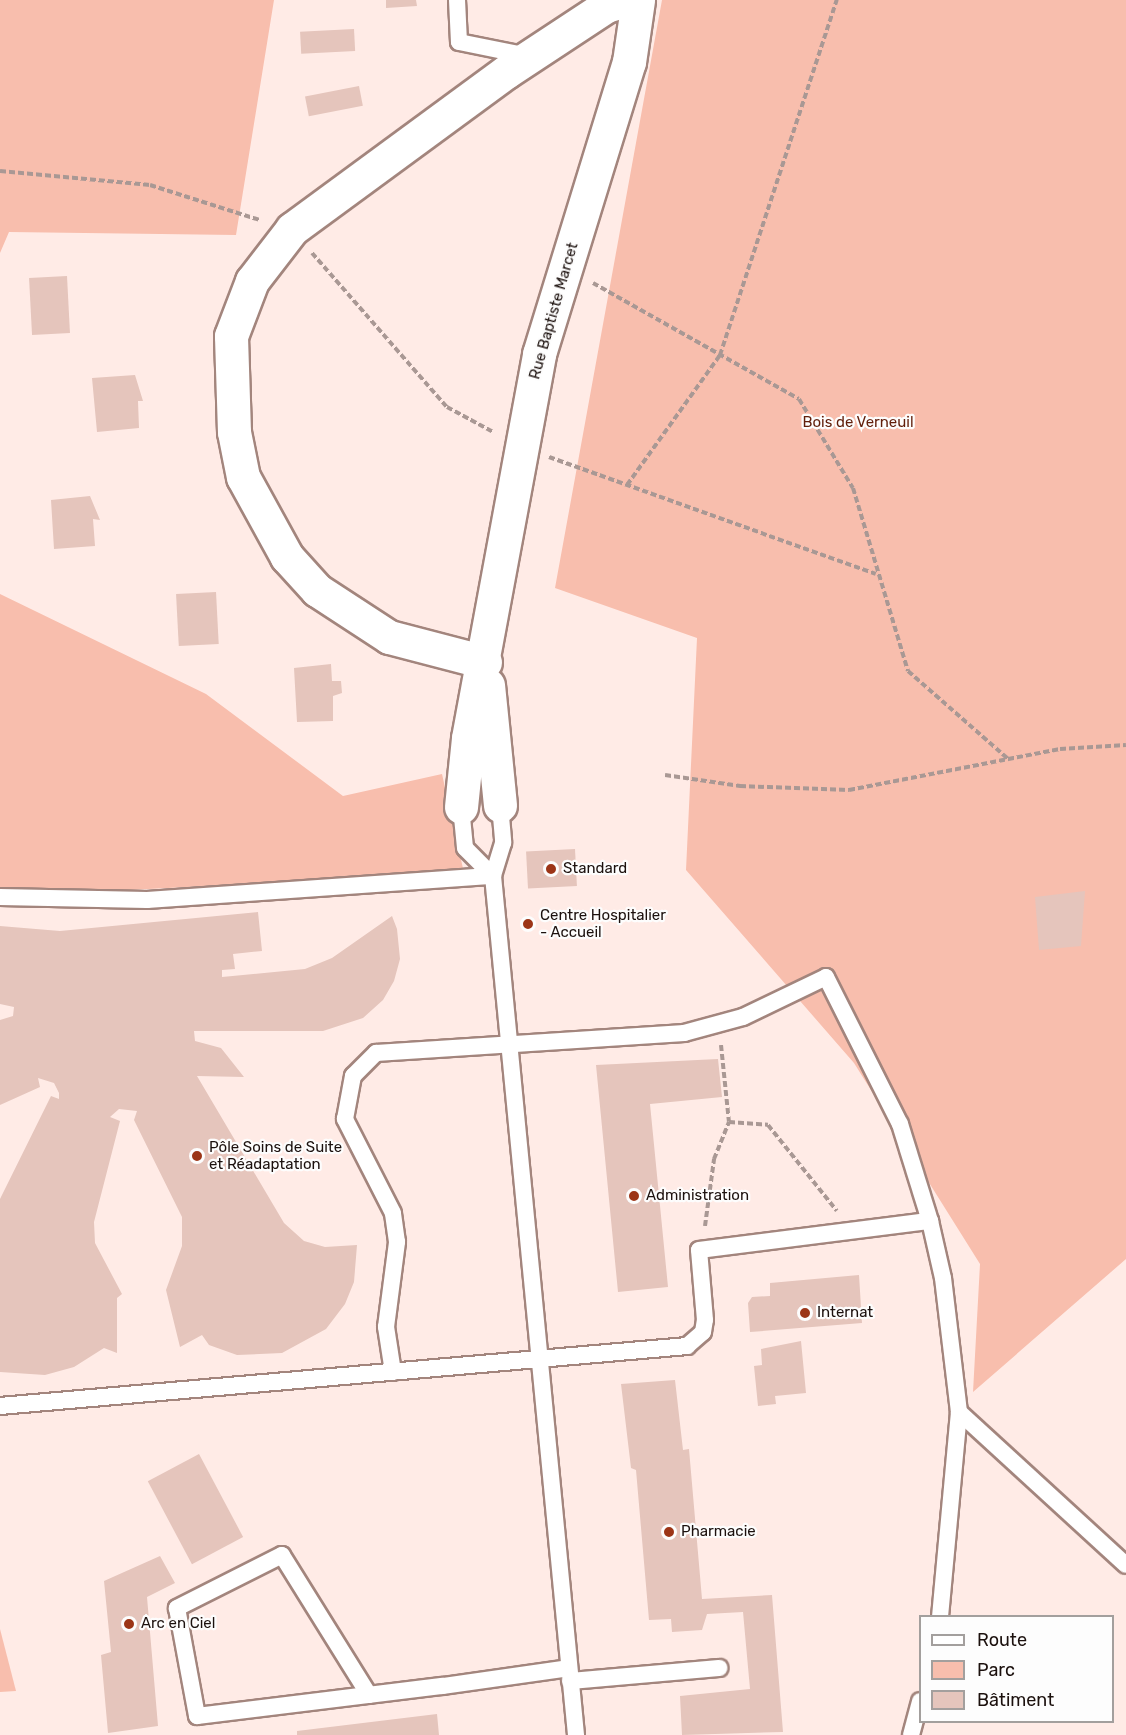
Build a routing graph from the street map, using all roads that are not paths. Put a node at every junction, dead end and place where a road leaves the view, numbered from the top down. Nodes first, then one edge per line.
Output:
1 (456, 0) edge
2 (626, 0) edge
3 (638, 0) edge
4 (530, 56) junction
5 (485, 662) junction
6 (500, 805) joint
7 (461, 807) joint
8 (493, 876) junction
9 (0, 897) edge
10 (510, 1042) junction
11 (930, 1221) junction
12 (540, 1359) junction
13 (393, 1372) junction
14 (0, 1406) edge
15 (959, 1412) junction
16 (1126, 1565) edge
17 (940, 1615) edge
18 (719, 1668) dead end
19 (570, 1674) junction
20 (369, 1695) junction
21 (919, 1708) edge
22 (576, 1735) edge
23 (911, 1735) edge

1 - 4 lane
2 - 4 street
3 - 5 street, Rue Baptiste Marcet
4 - 5 street
5 - 6 street, Rue Baptiste Marcet
5 - 7 street, Rue Baptiste Marcet
6 - 8 lane
7 - 8 lane
8 - 9 lane
8 - 10 lane
10 - 11 lane
10 - 12 lane
10 - 13 lane
11 - 12 lane
11 - 15 lane
12 - 13 lane
12 - 19 lane
13 - 14 lane
15 - 16 lane
15 - 17 lane
18 - 19 lane
19 - 20 lane
19 - 22 lane
20 - 20 lane
21 - 23 lane

